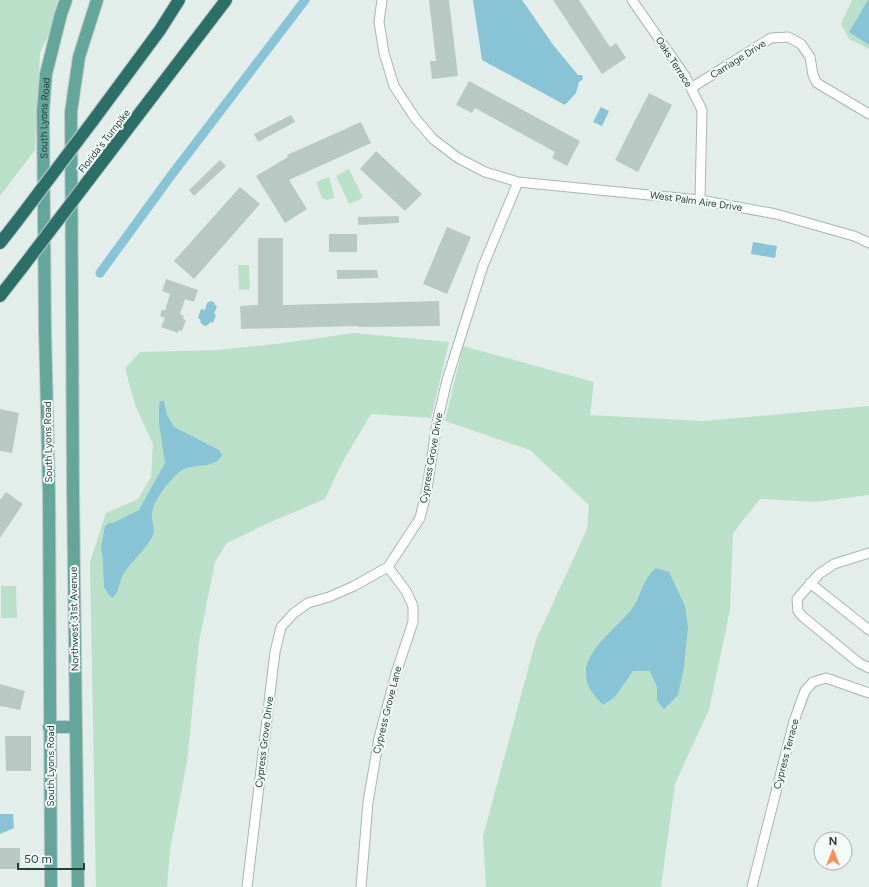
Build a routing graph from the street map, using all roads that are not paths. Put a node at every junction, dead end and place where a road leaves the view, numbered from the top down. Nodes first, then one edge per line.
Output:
1 (66, 0) edge
2 (97, 0) edge
3 (178, 0) edge
4 (226, 0) edge
5 (382, 0) edge
6 (632, 0) edge
7 (691, 88) junction
8 (869, 114) edge
9 (518, 182) junction
10 (700, 200) junction
11 (869, 242) edge
12 (0, 243) edge
13 (0, 296) edge
14 (869, 553) edge
15 (388, 567) junction
16 (810, 583) junction
17 (869, 630) edge
18 (869, 668) edge
19 (869, 693) edge
20 (49, 727) junction
21 (75, 727) junction
22 (51, 887) edge
23 (78, 887) edge
24 (247, 887) edge
25 (361, 887) edge
26 (752, 887) edge

1 - 20 main road, South Lyons Road
2 - 21 main road, Northwest 31st Avenue
3 - 12 highway, Florida's Turnpike, bridge
4 - 13 highway, Florida's Turnpike, bridge
5 - 9 street, West Palm Aire Drive
6 - 7 street, Oaks Terrace
7 - 8 street, Carriage Drive
7 - 10 street, Oaks Terrace
9 - 10 street, West Palm Aire Drive
9 - 15 street, Cypress Grove Drive
10 - 11 street, West Palm Aire Drive
14 - 16 street
15 - 24 street, Cypress Grove Drive
15 - 25 street, Cypress Grove Lane
16 - 17 street
16 - 18 street
19 - 26 street, Cypress Terrace
20 - 21 main road
20 - 22 main road, South Lyons Road
21 - 23 main road, Northwest 31st Avenue

